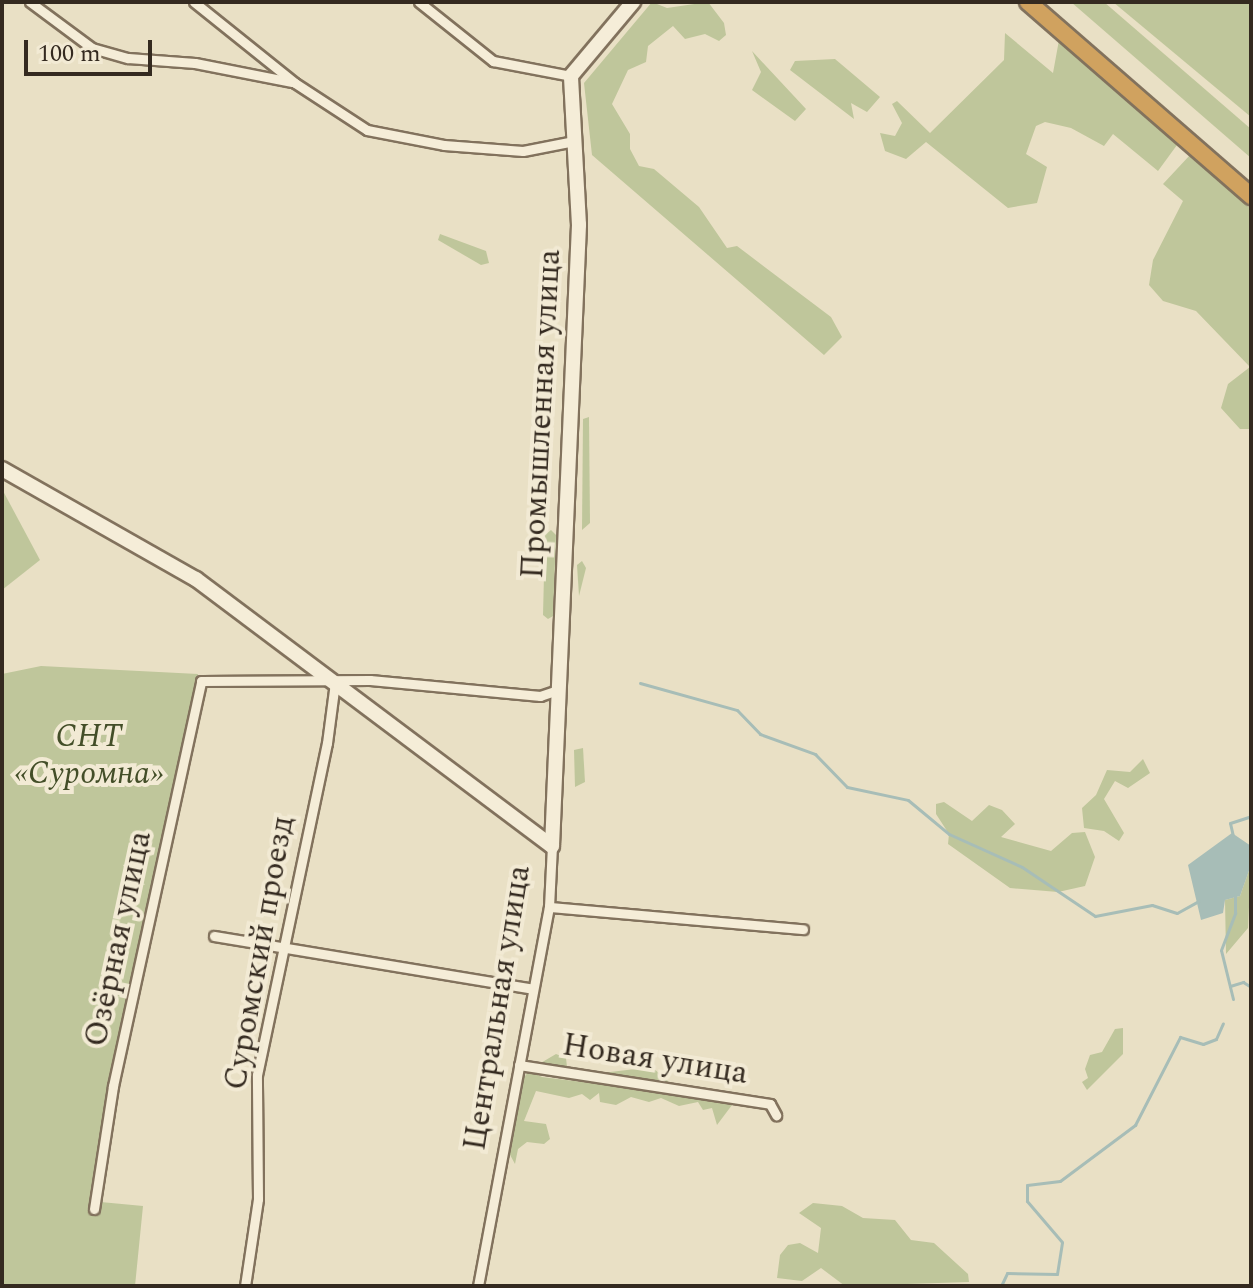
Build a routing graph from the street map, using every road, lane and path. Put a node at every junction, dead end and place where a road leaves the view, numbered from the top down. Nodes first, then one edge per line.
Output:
1 (30, 2) edge
2 (194, 2) edge
3 (419, 2) edge
4 (633, 2) edge
5 (1028, 2) edge
6 (1043, 2) edge
7 (1072, 34) junction
8 (571, 76) junction
9 (295, 83) junction
10 (574, 141) junction
11 (1251, 182) edge
12 (1251, 196) edge
13 (2, 469) edge
14 (335, 679) junction
15 (560, 689) junction
16 (552, 846) junction
17 (549, 907) junction
18 (803, 929) dead end
19 (214, 936) dead end
20 (281, 950) junction
21 (533, 989) junction
22 (519, 1065) junction
23 (776, 1115) dead end
24 (94, 1209) dead end
25 (245, 1286) edge
26 (478, 1286) edge

1 - 9 street
2 - 9 street
3 - 8 street
4 - 8 street
5 - 7 highway
6 - 7 highway
7 - 11 highway
7 - 12 highway
8 - 10 street, Промышленная улица
9 - 10 street
10 - 15 street, Промышленная улица
13 - 14 street
14 - 15 street
14 - 16 street
14 - 20 street, Суромский проезд
14 - 24 street, Озёрная улица
15 - 16 street, Центральная улица
16 - 17 street, Центральная улица
17 - 18 street
17 - 21 street, Центральная улица
19 - 20 street
20 - 21 street
20 - 25 street, Суромский проезд
21 - 22 street, Центральная улица
22 - 23 street, Новая улица
22 - 26 street, Центральная улица

